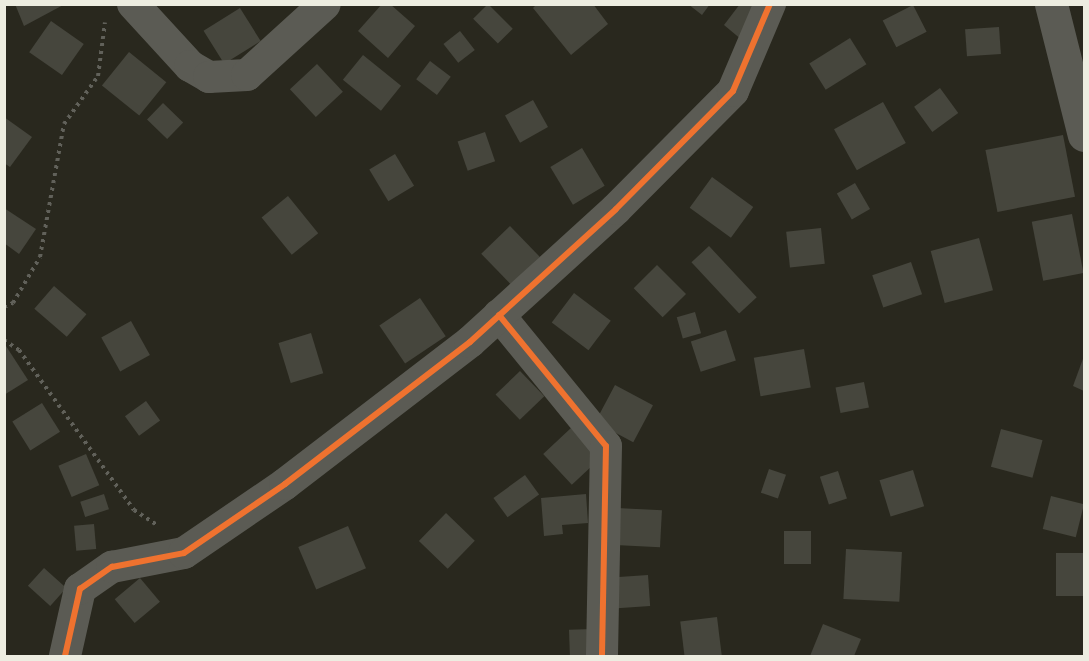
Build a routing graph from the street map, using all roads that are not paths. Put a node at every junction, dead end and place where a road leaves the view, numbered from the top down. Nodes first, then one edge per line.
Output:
1 (325, 4) edge
2 (770, 4) edge
3 (1051, 4) edge
4 (120, 10) edge
5 (1084, 135) edge
6 (499, 315) junction
7 (65, 657) edge
8 (602, 657) edge

1 - 4 street
2 - 6 street
3 - 5 street
6 - 7 street
6 - 8 street

